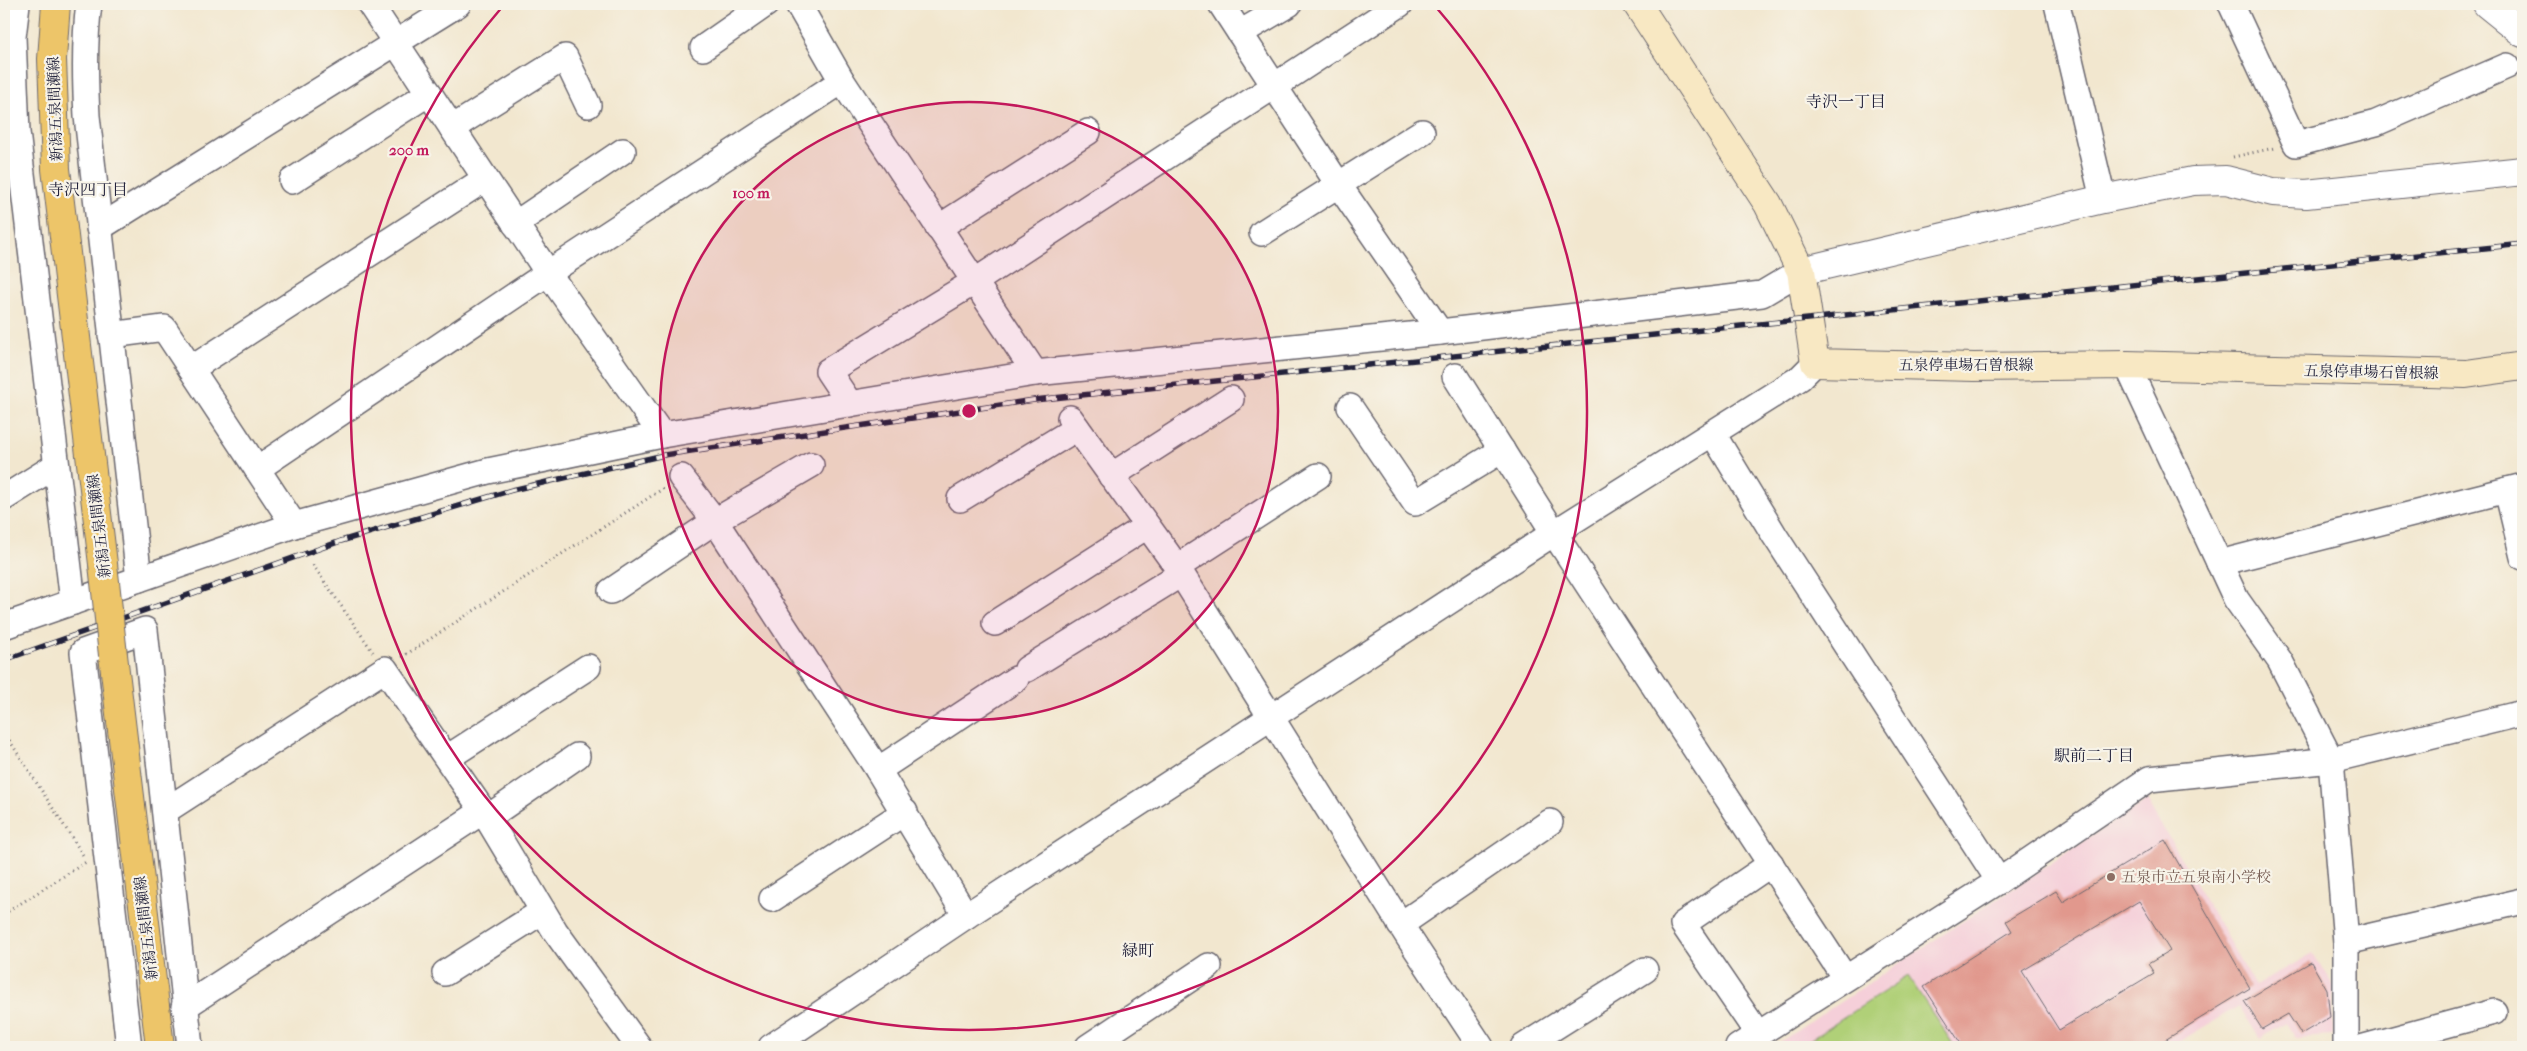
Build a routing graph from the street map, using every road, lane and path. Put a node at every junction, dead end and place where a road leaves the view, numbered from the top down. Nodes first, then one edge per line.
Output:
1 (17, 4) edge
2 (56, 4) edge
3 (89, 4) edge
4 (370, 4) edge
5 (458, 4) edge
6 (766, 4) edge
7 (798, 4) edge
8 (1221, 4) edge
9 (1289, 4) edge
10 (1400, 4) edge
11 (1637, 4) edge
12 (2057, 4) edge
13 (2231, 4) edge
14 (2487, 4) edge
15 (2523, 32) edge
16 (1240, 33) junction
17 (9, 37) edge
18 (395, 42) junction
19 (703, 48) dead end
20 (2507, 66) dead end
21 (842, 82) junction
22 (1274, 85) junction
23 (429, 94) junction
24 (588, 105) dead end
25 (452, 128) junction
26 (1088, 132) dead end
27 (1422, 132) dead end
28 (623, 151) dead end
29 (2523, 170) edge
30 (486, 179) junction
31 (292, 181) dead end
32 (1338, 184) junction
33 (2103, 199) junction
34 (515, 224) junction
35 (99, 228) junction
36 (938, 228) junction
37 (1262, 234) dead end
38 (1801, 271) junction
39 (548, 272) junction
40 (974, 282) junction
41 (1440, 332) junction
42 (111, 335) junction
43 (1815, 363) junction
44 (2127, 365) junction
45 (2523, 366) edge
46 (191, 369) junction
47 (1036, 373) junction
48 (1455, 376) dead end
49 (1231, 400) dead end
50 (850, 404) junction
51 (1350, 407) dead end
52 (1713, 434) junction
53 (662, 435) junction
54 (1502, 450) junction
55 (811, 465) dead end
56 (55, 466) junction
57 (257, 469) junction
58 (1111, 476) junction
59 (1318, 476) dead end
60 (681, 477) joint
61 (2515, 488) edge
62 (4, 498) edge
63 (960, 499) dead end
64 (715, 521) junction
65 (294, 525) junction
66 (1147, 526) junction
67 (1554, 533) junction
68 (2523, 557) edge
69 (2219, 563) junction
70 (313, 565) dead end
71 (1179, 571) junction
72 (139, 579) junction
73 (611, 590) dead end
74 (73, 602) junction
75 (995, 623) dead end
76 (4, 626) edge
77 (588, 667) dead end
78 (384, 668) junction
79 (2523, 713) edge
80 (1270, 719) junction
81 (4, 732) edge
82 (577, 756) dead end
83 (446, 758) junction
84 (2331, 760) junction
85 (878, 770) junction
86 (165, 810) junction
87 (905, 812) junction
88 (485, 815) junction
89 (1550, 822) dead end
90 (96, 855) junction
91 (1771, 864) junction
92 (1999, 881) junction
93 (772, 899) dead end
94 (2523, 902) edge
95 (543, 911) junction
96 (4, 914) edge
97 (966, 916) junction
98 (1400, 925) junction
99 (2346, 942) junction
100 (1209, 966) dead end
101 (1645, 970) dead end
102 (444, 973) dead end
103 (1845, 978) junction
104 (184, 1007) junction
105 (2494, 1012) dead end
106 (1748, 1041) edge
107 (129, 1047) edge
108 (160, 1047) edge
109 (190, 1047) edge
110 (639, 1047) edge
111 (772, 1047) edge
112 (1088, 1047) edge
113 (1481, 1047) edge
114 (1523, 1047) edge
115 (2346, 1047) edge
116 (2364, 1047) edge

1 - 17 street
2 - 108 main road, 新潟五泉間瀬線, bridge
3 - 35 street
4 - 18 street
5 - 18 street
6 - 19 street
7 - 21 street
8 - 16 street
9 - 16 street
10 - 22 street
11 - 38 main road
12 - 33 street
13 - 20 street
14 - 15 street
16 - 22 street
17 - 56 street
18 - 23 street
18 - 35 street
21 - 36 street
21 - 39 street
22 - 32 street
22 - 40 street
23 - 25 street
23 - 31 street
24 - 25 street
25 - 30 street
26 - 36 street
27 - 32 street
28 - 34 street
29 - 33 street
30 - 34 street
30 - 46 street
32 - 37 street
32 - 41 street
33 - 38 street
34 - 39 street
35 - 42 street
36 - 40 street
38 - 41 street
38 - 43 main road
39 - 53 street
39 - 57 street
40 - 47 street
40 - 50 street
41 - 47 street
42 - 46 street
42 - 72 street
43 - 44 main road, 五泉停車場石曽根線
43 - 52 street
44 - 45 main road, 五泉停車場石曽根線
44 - 69 street
46 - 57 street
47 - 50 street
48 - 54 street
49 - 58 street
50 - 53 street
51 - 54 street
52 - 67 street
52 - 92 street
53 - 65 street
54 - 67 street
55 - 64 street
56 - 62 street
56 - 74 street
57 - 65 street
58 - 63 street
58 - 66 street
59 - 71 street
60 - 64 street
60 - 78 path
61 - 68 street
61 - 69 street
64 - 73 street
64 - 85 street
65 - 72 street
66 - 71 street
66 - 75 street
67 - 80 street
67 - 91 street
69 - 84 street
70 - 78 path
71 - 80 street
71 - 85 street
72 - 74 street
74 - 76 street
77 - 83 street
78 - 83 street
78 - 86 street
79 - 84 street
80 - 97 street
80 - 98 street
81 - 90 path
82 - 88 street
83 - 88 street
84 - 92 street
84 - 99 street
85 - 87 street
86 - 90 street
86 - 104 street
87 - 93 street
87 - 97 street
88 - 95 street
88 - 104 street
89 - 98 street
90 - 96 path
90 - 107 street
91 - 103 street
91 - 106 street
92 - 103 street
94 - 99 street
95 - 102 street
95 - 110 street
97 - 111 street
98 - 113 street
99 - 115 street
100 - 112 street
101 - 114 street
103 - 106 street
104 - 109 street
105 - 116 street

